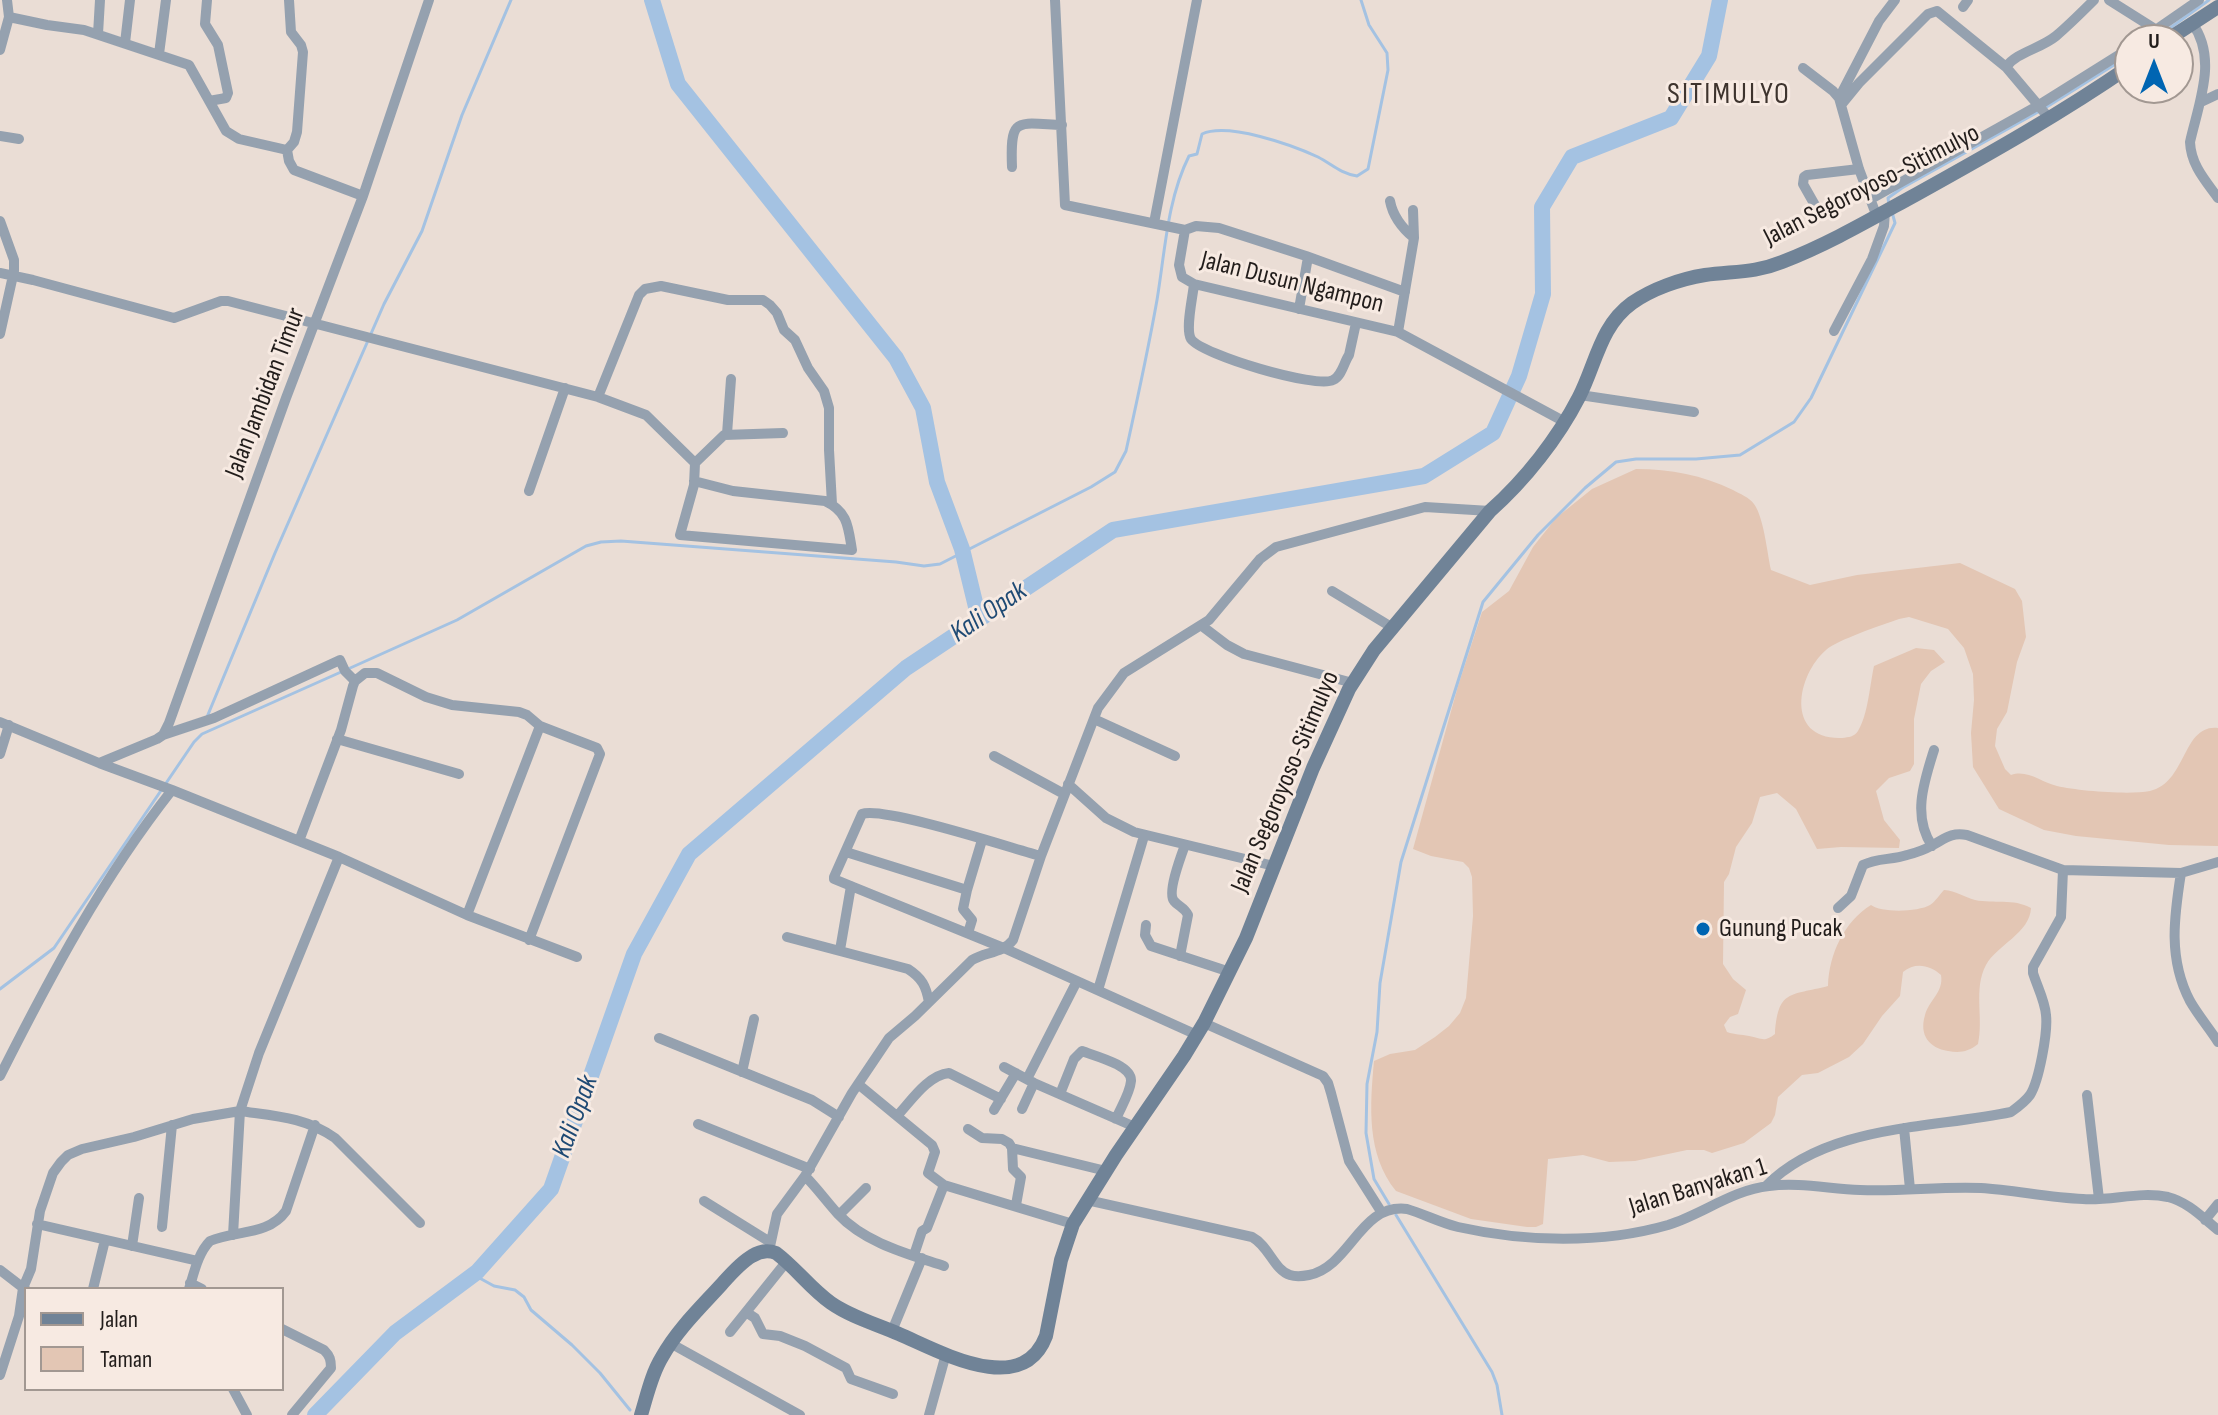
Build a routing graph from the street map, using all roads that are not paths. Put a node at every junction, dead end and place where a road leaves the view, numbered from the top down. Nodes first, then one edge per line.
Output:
1 (7, 0) edge
2 (100, 0) edge
3 (130, 0) edge
4 (166, 0) edge
5 (207, 0) edge
6 (289, 0) edge
7 (429, 0) edge
8 (1055, 0) edge
9 (1197, 0) edge
10 (1895, 0) edge
11 (2094, 0) edge
12 (2109, 0) edge
13 (2199, 0) edge
14 (2218, 7) edge
15 (9, 17) junction
16 (2192, 23) joint
17 (2147, 24) edge
18 (2163, 24) edge
19 (98, 34) junction
20 (125, 43) junction
21 (0, 50) edge
22 (159, 54) junction
23 (2114, 58) edge
24 (2006, 67) junction
25 (1803, 68) dead end
26 (2114, 76) edge
27 (2218, 94) edge
28 (209, 101) junction
29 (1840, 101) junction
30 (2201, 102) junction
31 (2039, 105) junction
32 (2049, 118) junction
33 (1062, 125) junction
34 (0, 136) edge
35 (19, 139) dead end
36 (287, 150) junction
37 (1012, 167) dead end
38 (1859, 169) junction
39 (363, 196) junction
40 (2218, 198) edge
41 (1871, 199) junction
42 (1390, 201) dead end
43 (1413, 210) dead end
44 (1887, 211) junction
45 (1820, 214) dead end
46 (0, 221) edge
47 (1164, 225) junction
48 (1185, 230) junction
49 (1414, 238) junction
50 (1308, 257) junction
51 (0, 273) edge
52 (13, 277) junction
53 (1194, 284) junction
54 (1405, 292) junction
55 (1299, 309) junction
56 (1356, 323) junction
57 (315, 324) junction
58 (1834, 331) dead end
59 (1398, 332) junction
60 (0, 334) edge
61 (731, 379) dead end
62 (565, 388) junction
63 (1580, 395) junction
64 (598, 397) junction
65 (1694, 412) dead end
66 (1565, 422) junction
67 (783, 433) dead end
68 (727, 434) junction
69 (695, 463) junction
70 (694, 481) junction
71 (529, 491) dead end
72 (832, 504) junction
73 (1490, 511) junction
74 (1332, 591) dead end
75 (1202, 626) junction
76 (1393, 628) junction
77 (355, 681) junction
78 (1353, 683) junction
79 (1094, 719) junction
80 (4, 724) edge
81 (540, 726) junction
82 (163, 735) junction
83 (337, 739) junction
84 (1934, 750) dead end
85 (0, 754) edge
86 (994, 756) dead end
87 (1175, 756) dead end
88 (99, 763) junction
89 (459, 774) dead end
90 (166, 787) junction
91 (1066, 789) junction
92 (1144, 836) junction
93 (982, 840) junction
94 (299, 841) junction
95 (1185, 845) junction
96 (1932, 846) junction
97 (846, 852) junction
98 (1041, 856) junction
99 (339, 857) junction
100 (2218, 862) edge
101 (1274, 866) junction
102 (2063, 870) junction
103 (2181, 873) junction
104 (851, 886) junction
105 (967, 890) junction
106 (1838, 908) dead end
107 (467, 915) junction
108 (1146, 925) dead end
109 (968, 933) junction
110 (787, 937) dead end
111 (529, 940) junction
112 (1006, 949) junction
113 (840, 950) junction
114 (1180, 956) junction
115 (577, 957) dead end
116 (1230, 972) junction
117 (1077, 981) junction
118 (1098, 990) junction
119 (929, 1002) junction
120 (754, 1019) dead end
121 (1201, 1029) junction
122 (659, 1038) dead end
123 (2218, 1042) edge
124 (1004, 1067) dead end
125 (742, 1072) junction
126 (1016, 1073) junction
127 (0, 1076) edge
128 (1030, 1081) junction
129 (858, 1084) junction
130 (1060, 1094) junction
131 (2087, 1095) dead end
132 (1001, 1099) junction
133 (1022, 1109) dead end
134 (994, 1110) dead end
135 (240, 1111) junction
136 (897, 1116) junction
137 (839, 1117) junction
138 (1116, 1119) junction
139 (698, 1124) dead end
140 (172, 1125) junction
141 (315, 1125) junction
142 (1135, 1127) junction
143 (1904, 1128) junction
144 (968, 1129) dead end
145 (1012, 1148) junction
146 (1106, 1171) junction
147 (808, 1173) junction
148 (944, 1185) junction
149 (1766, 1186) junction
150 (866, 1188) dead end
151 (1910, 1189) junction
152 (139, 1198) dead end
153 (2099, 1199) junction
154 (1087, 1200) junction
155 (704, 1201) dead end
156 (2218, 1204) edge
157 (1016, 1205) junction
158 (1382, 1213) junction
159 (839, 1215) junction
160 (2205, 1220) junction
161 (420, 1223) dead end
162 (37, 1224) junction
163 (1073, 1224) junction
164 (162, 1227) dead end
165 (2218, 1230) edge
166 (233, 1235) junction
167 (105, 1240) junction
168 (132, 1246) junction
169 (770, 1246) junction
170 (918, 1257) junction
171 (198, 1261) junction
172 (787, 1261) junction
173 (944, 1266) dead end
174 (0, 1270) edge
175 (190, 1286) edge
176 (26, 1287) edge
177 (93, 1287) edge
178 (24, 1288) edge
179 (24, 1294) edge
180 (746, 1312) junction
181 (284, 1330) edge
182 (892, 1331) junction
183 (730, 1332) dead end
184 (670, 1343) junction
185 (946, 1354) junction
186 (0, 1375) edge
187 (234, 1391) edge
188 (893, 1394) dead end
189 (247, 1415) edge
190 (292, 1415) edge
191 (641, 1415) edge
192 (800, 1415) edge
193 (929, 1415) edge

1 - 15 street
2 - 19 street
3 - 20 street
4 - 22 street
5 - 28 street
6 - 36 street
7 - 39 street, Jalan Jambidan Timur
8 - 33 street, Jalan Dusun Ngampon
9 - 47 street
10 - 29 street
11 - 24 street
12 - 17 street
13 - 18 street
14 - 16 main road
15 - 19 street
15 - 21 street
16 - 30 street
19 - 20 street
20 - 22 street
22 - 28 street
23 - 31 street
24 - 29 street
24 - 31 street
25 - 29 street
26 - 32 main road, Jalan Segoroyoso-Sitimulyo
27 - 30 street
28 - 36 street
29 - 38 street
30 - 40 street
31 - 32 street
31 - 41 street
32 - 44 main road, Jalan Segoroyoso-Sitimulyo
33 - 37 street
33 - 47 street, Jalan Dusun Ngampon
34 - 35 street
36 - 39 street
38 - 41 street
38 - 45 street
39 - 57 street, Jalan Jambidan Timur
41 - 44 street
42 - 49 street
43 - 49 street, Jalan Dusun Ngampon
44 - 58 street
44 - 63 main road, Jalan Segoroyoso-Sitimulyo
46 - 52 street
47 - 48 street, Jalan Dusun Ngampon
48 - 50 street, Jalan Dusun Ngampon
48 - 53 street, Jalan Dusun Ngampon
49 - 54 street, Jalan Dusun Ngampon
50 - 54 street, Jalan Dusun Ngampon
50 - 55 street
51 - 52 street
52 - 57 street
52 - 60 street
53 - 55 street, Jalan Dusun Ngampon
53 - 56 street
54 - 59 street, Jalan Dusun Ngampon
55 - 56 street, Jalan Dusun Ngampon
56 - 59 street, Jalan Dusun Ngampon
57 - 62 street
57 - 82 street, Jalan Jambidan Timur
59 - 66 street
61 - 68 street
62 - 64 street
62 - 71 street
63 - 65 street
63 - 66 main road, Jalan Segoroyoso-Sitimulyo
64 - 69 street
64 - 72 street
66 - 73 main road, Jalan Segoroyoso-Sitimulyo
67 - 68 street
68 - 69 street
69 - 70 street
70 - 72 street
70 - 72 street
73 - 75 street
73 - 76 main road, Jalan Segoroyoso-Sitimulyo
74 - 76 street
75 - 78 street
75 - 79 street
76 - 78 main road, Jalan Segoroyoso-Sitimulyo
77 - 81 street
77 - 82 street
77 - 83 street
78 - 101 main road, Jalan Segoroyoso-Sitimulyo
79 - 87 street
79 - 91 street
80 - 85 street
80 - 88 street
81 - 107 street
81 - 111 street
82 - 88 street
83 - 89 street
83 - 94 street
84 - 96 street
86 - 91 street
88 - 90 street
90 - 94 street
90 - 127 street
91 - 92 street
91 - 98 street
92 - 95 street
92 - 118 street
93 - 97 street
93 - 98 street
93 - 105 street
94 - 99 street
95 - 101 street
95 - 114 street
96 - 102 street
96 - 106 street
97 - 104 street
97 - 105 street
98 - 112 street
99 - 107 street
99 - 135 street
100 - 103 street
101 - 116 main road, Jalan Segoroyoso-Sitimulyo
102 - 103 street
102 - 143 street
103 - 123 street
104 - 109 street
104 - 113 street
105 - 109 street
107 - 111 street
108 - 114 street
109 - 112 street
110 - 113 street
111 - 115 street
112 - 117 street
112 - 119 street
113 - 119 street
114 - 116 street
116 - 121 main road, Jalan Segoroyoso-Sitimulyo
117 - 118 street
117 - 128 street
118 - 121 street
119 - 129 street
120 - 125 street
121 - 142 main road, Jalan Segoroyoso-Sitimulyo
121 - 158 street
122 - 125 street
124 - 126 street
125 - 137 street
126 - 128 street
126 - 132 street
128 - 130 street
128 - 133 street
129 - 136 street
129 - 137 street
130 - 138 street
130 - 138 street
131 - 153 street
132 - 134 street
132 - 136 street
135 - 140 street
135 - 141 street
135 - 166 street
136 - 148 street
137 - 147 street
138 - 142 street
139 - 147 street
140 - 162 street
140 - 164 street
141 - 161 street
141 - 166 street
142 - 146 main road, Jalan Segoroyoso-Sitimulyo
143 - 149 street
143 - 151 street
144 - 145 street
145 - 146 street
145 - 157 street
146 - 154 main road, Jalan Segoroyoso-Sitimulyo
147 - 159 street
147 - 169 street
148 - 157 street
148 - 170 street
149 - 151 street, Jalan Banyakan 1
149 - 158 street, Jalan Banyakan 1
150 - 159 street
151 - 153 street, Jalan Banyakan 1
152 - 168 street
153 - 160 street, Jalan Banyakan 1
154 - 158 street
154 - 163 main road, Jalan Segoroyoso-Sitimulyo
155 - 169 street
156 - 160 street
157 - 163 street
159 - 170 street
160 - 165 street, Jalan Banyakan 1
162 - 167 street
162 - 176 street
163 - 185 main road, Jalan Segoroyoso-Sitimulyo
166 - 171 street
167 - 168 street
167 - 177 street
168 - 171 street
169 - 172 main road, Jalan Segoroyoso-Sitimulyo
169 - 184 main road
170 - 173 street
170 - 182 street
171 - 175 street
172 - 180 street
172 - 182 main road, Jalan Segoroyoso-Sitimulyo
174 - 178 street
179 - 186 street
180 - 183 street
180 - 188 street
181 - 190 street
182 - 185 main road, Jalan Segoroyoso-Sitimulyo
184 - 191 main road
184 - 192 street
185 - 193 street
187 - 189 street

